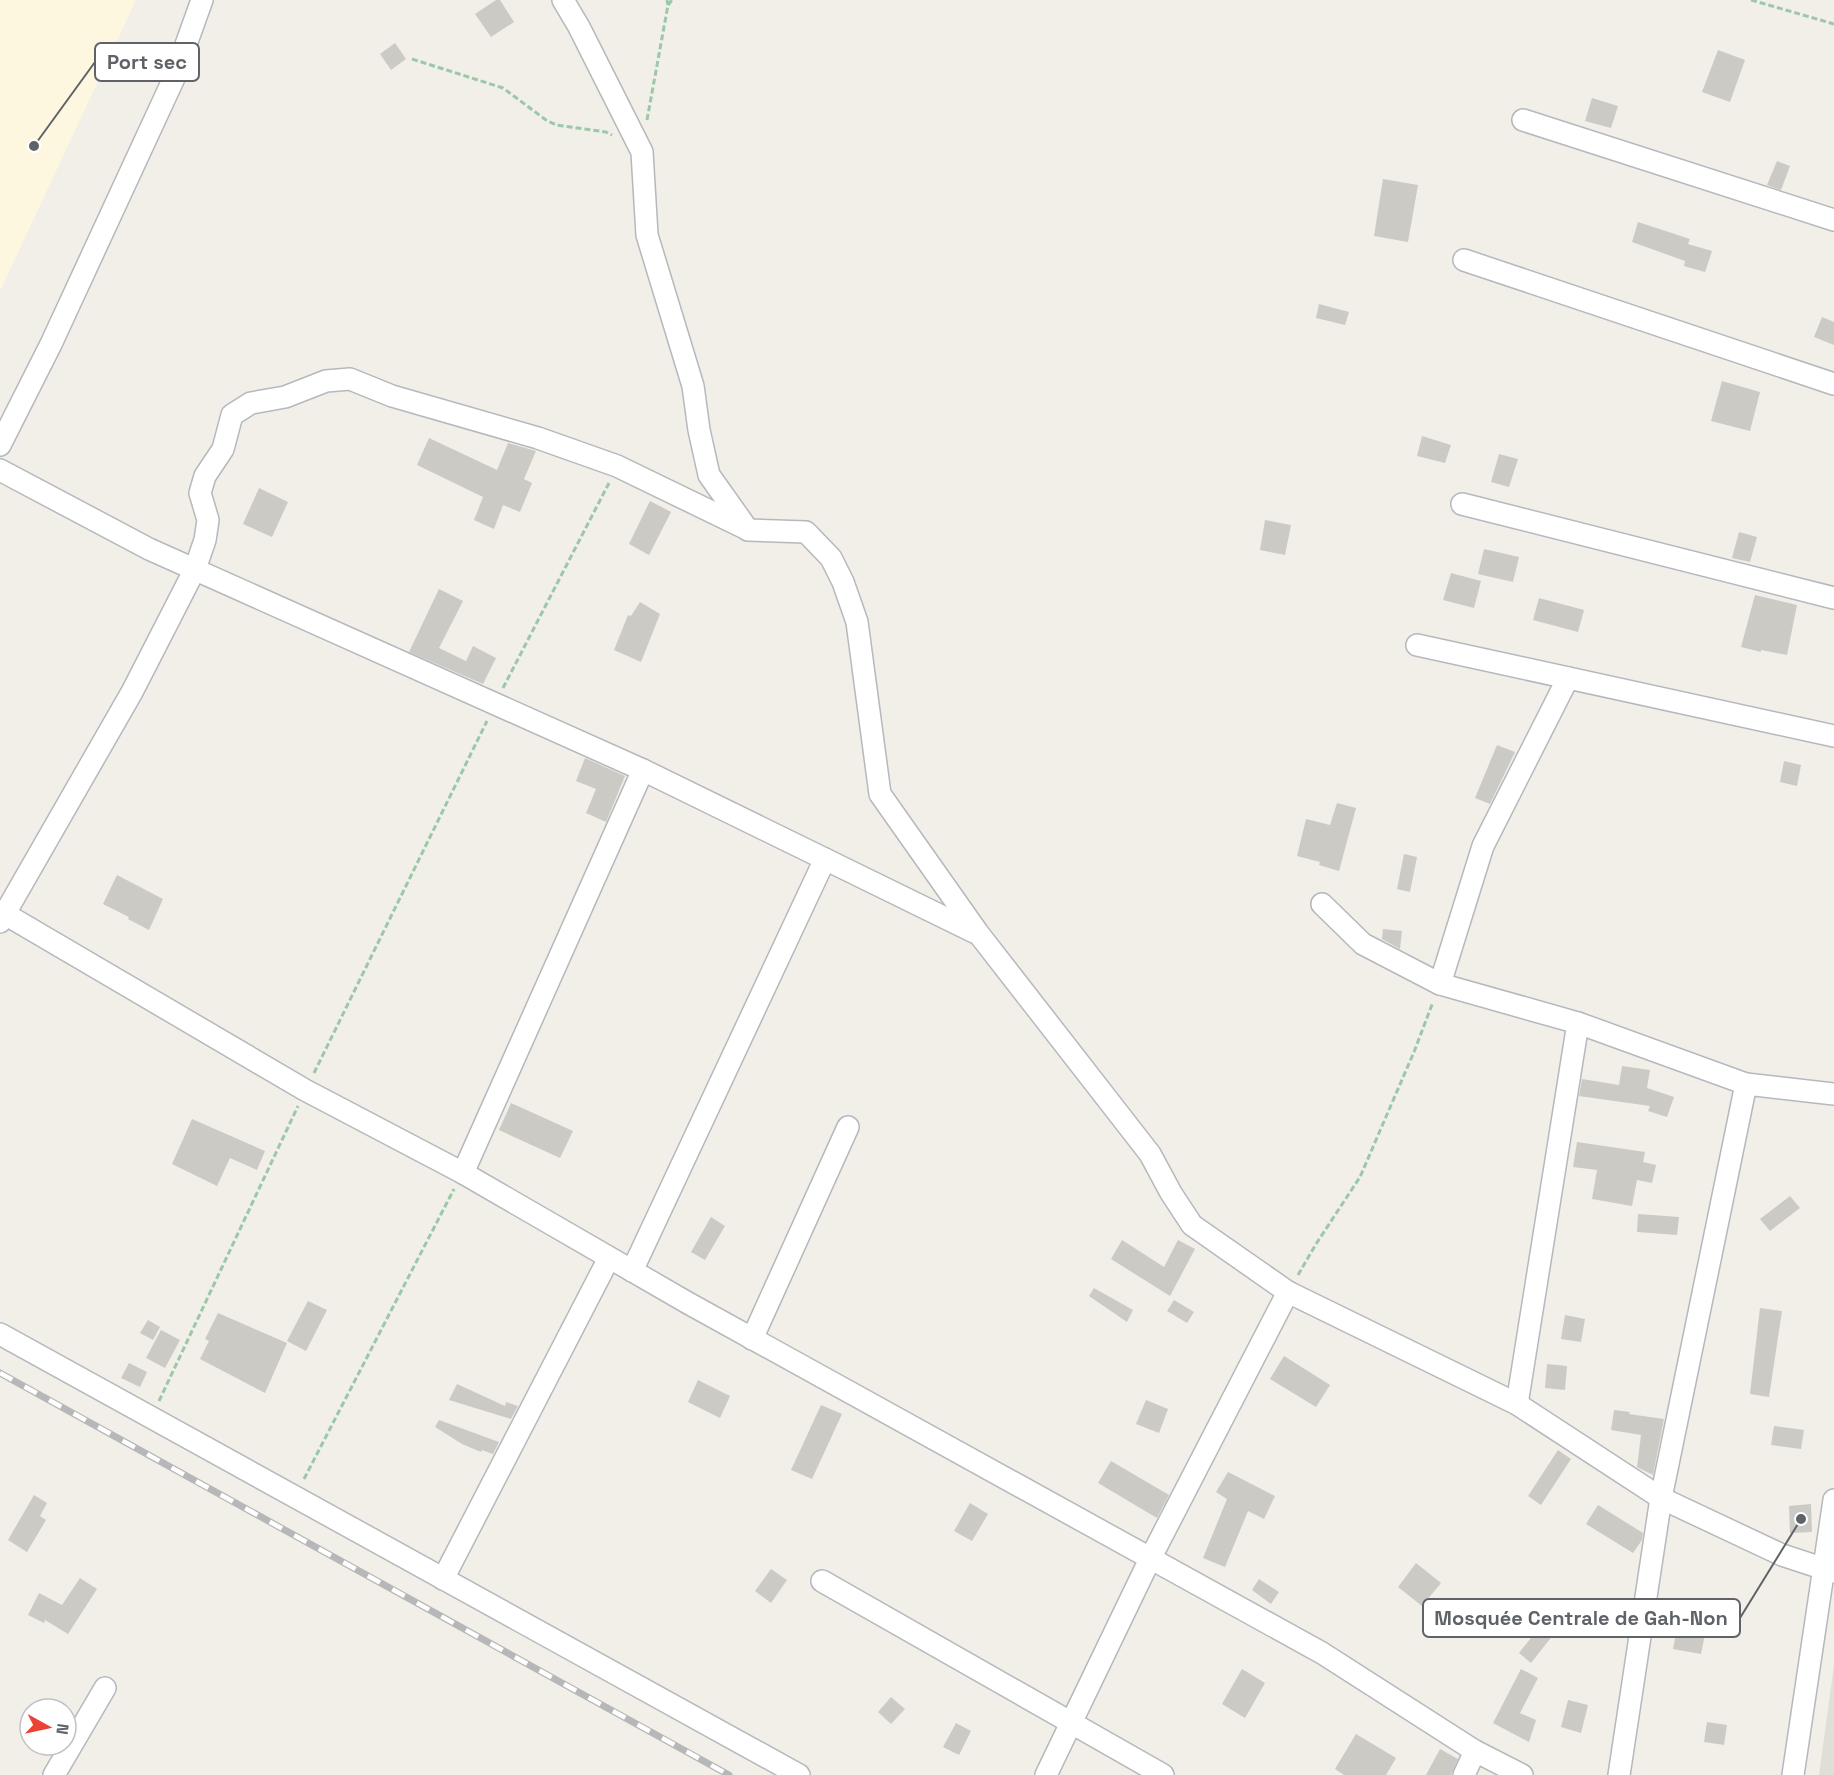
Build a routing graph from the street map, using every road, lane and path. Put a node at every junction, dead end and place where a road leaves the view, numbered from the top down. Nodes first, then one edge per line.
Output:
1 (202, 0) edge
2 (563, 0) edge
3 (667, 0) edge
4 (672, 0) edge
5 (1751, 0) edge
6 (668, 5) junction
7 (1834, 24) edge
8 (412, 58) dead end
9 (1523, 120) dead end
10 (616, 137) dead end
11 (642, 152) junction
12 (1834, 220) edge
13 (1464, 260) dead end
14 (1834, 384) edge
15 (0, 445) edge
16 (617, 466) junction
17 (0, 470) edge
18 (1462, 504) dead end
19 (748, 530) junction
20 (195, 569) junction
21 (1834, 597) edge
22 (1417, 645) dead end
23 (1568, 678) junction
24 (495, 704) junction
25 (1834, 736) edge
26 (643, 770) junction
27 (825, 859) junction
28 (1322, 904) dead end
29 (1, 915) edge
30 (978, 933) junction
31 (1440, 984) junction
32 (1578, 1023) junction
33 (1746, 1084) junction
34 (305, 1090) junction
35 (1834, 1094) edge
36 (848, 1128) dead end
37 (463, 1173) junction
38 (609, 1258) junction
39 (632, 1271) junction
40 (1288, 1292) junction
41 (0, 1334) edge
42 (752, 1339) junction
43 (1517, 1404) junction
44 (151, 1416) junction
45 (295, 1497) junction
46 (1661, 1498) junction
47 (1834, 1500) edge
48 (1150, 1559) junction
49 (1829, 1571) edge
50 (443, 1579) junction
51 (822, 1581) dead end
52 (105, 1688) dead end
53 (1071, 1723) junction
54 (1475, 1750) junction
55 (54, 1775) edge
56 (800, 1775) edge
57 (1046, 1775) edge
58 (1163, 1775) edge
59 (1464, 1775) edge
60 (1522, 1775) edge
61 (1619, 1775) edge
62 (1793, 1775) edge

1 - 15 street
2 - 11 street
3 - 6 path
4 - 6 path
5 - 7 path
6 - 11 path
8 - 10 path
9 - 12 street
11 - 19 street
13 - 14 street
16 - 19 street
16 - 20 street
16 - 24 path
17 - 20 street
18 - 21 street
19 - 30 street
20 - 24 street
20 - 29 street
22 - 23 street
23 - 25 street
23 - 31 street
24 - 26 street
24 - 34 path
26 - 27 street
26 - 37 street
27 - 30 street
27 - 39 street
28 - 31 street
29 - 34 street
30 - 40 street
31 - 32 street
31 - 40 path
32 - 33 street
32 - 43 street
33 - 35 street
33 - 46 street
34 - 37 street
34 - 44 path
36 - 42 street
37 - 38 street
37 - 45 path
38 - 39 street
38 - 50 street
39 - 42 street
40 - 43 street
40 - 48 street
41 - 44 street
42 - 48 street
43 - 46 street
44 - 45 street
45 - 50 street
46 - 49 street
46 - 61 street
47 - 49 street
48 - 53 street
48 - 54 street
49 - 62 street
50 - 56 street
51 - 53 street
52 - 55 street
53 - 57 street
53 - 58 street
54 - 59 street
54 - 60 street

